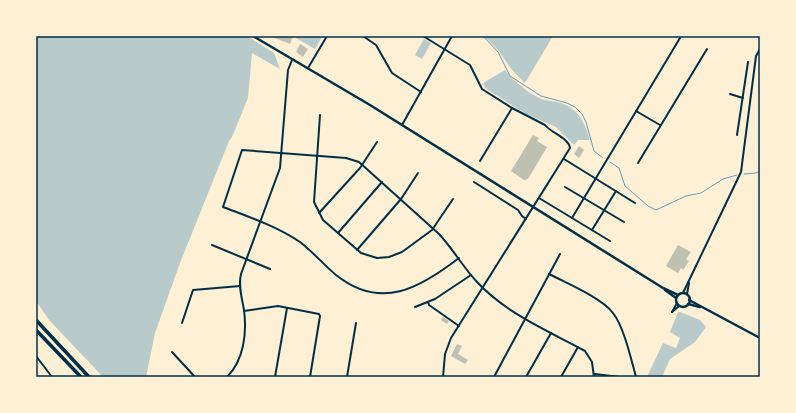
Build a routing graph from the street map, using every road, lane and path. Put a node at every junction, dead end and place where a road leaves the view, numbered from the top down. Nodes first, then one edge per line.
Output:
1 (253, 36) edge
2 (327, 36) edge
3 (363, 36) edge
4 (423, 36) edge
5 (452, 36) edge
6 (680, 38) dead end
7 (445, 49) junction
8 (707, 49) dead end
9 (760, 49) edge
10 (292, 60) junction
11 (748, 62) dead end
12 (308, 68) junction
13 (421, 92) junction
14 (730, 94) dead end
15 (743, 98) junction
16 (512, 108) junction
17 (636, 111) junction
18 (320, 115) dead end
19 (402, 125) junction
20 (660, 125) junction
21 (737, 135) dead end
22 (377, 142) dead end
23 (282, 152) junction
24 (317, 156) junction
25 (564, 159) junction
26 (480, 161) dead end
27 (638, 163) dead end
28 (363, 164) junction
29 (418, 173) dead end
30 (595, 178) junction
31 (382, 182) junction
32 (474, 182) dead end
33 (565, 187) dead end
34 (616, 191) junction
35 (539, 198) junction
36 (584, 198) junction
37 (401, 199) junction
38 (453, 199) dead end
39 (635, 203) dead end
40 (534, 207) junction
41 (604, 211) junction
42 (319, 214) junction
43 (572, 218) junction
44 (526, 219) junction
45 (261, 221) junction
46 (624, 222) dead end
47 (434, 228) junction
48 (592, 230) junction
49 (338, 233) junction
50 (610, 241) dead end
51 (212, 244) dead end
52 (357, 250) junction
53 (560, 254) dead end
54 (247, 258) junction
55 (459, 258) junction
56 (270, 269) dead end
57 (471, 274) junction
58 (550, 274) junction
59 (690, 281) junction
60 (240, 286) junction
61 (483, 287) junction
62 (663, 288) junction
63 (683, 293) junction
64 (687, 294) junction
65 (678, 295) junction
66 (676, 298) junction
67 (689, 300) junction
68 (428, 302) junction
69 (677, 303) junction
70 (688, 304) junction
71 (679, 306) junction
72 (415, 307) dead end
73 (700, 307) junction
74 (287, 308) junction
75 (244, 311) junction
76 (525, 319) junction
77 (36, 320) edge
78 (182, 323) dead end
79 (356, 323) dead end
80 (459, 326) junction
81 (36, 330) edge
82 (551, 333) junction
83 (760, 338) edge
84 (578, 347) junction
85 (172, 352) dead end
86 (36, 356) edge
87 (594, 376) edge
88 (52, 377) edge
89 (81, 377) edge
90 (89, 377) edge
91 (195, 377) edge
92 (228, 377) edge
93 (275, 377) edge
94 (310, 377) edge
95 (346, 377) edge
96 (443, 377) edge
97 (494, 377) edge
98 (526, 377) edge
99 (562, 377) edge
100 (620, 377) edge
101 (636, 377) edge

1 - 10 main road
2 - 12 street
3 - 13 street
4 - 7 street
5 - 7 street
6 - 17 street
7 - 13 street
7 - 16 street
8 - 20 street
9 - 59 street
10 - 12 main road
10 - 23 street
11 - 15 street
12 - 19 main road
13 - 19 street
14 - 15 street
15 - 21 street
16 - 25 street
16 - 26 street
17 - 20 street
17 - 30 street
18 - 24 street
19 - 40 main road
20 - 27 street
22 - 28 street
23 - 24 street
23 - 45 street
23 - 45 street
24 - 28 street
24 - 42 street
25 - 30 street
25 - 35 street
28 - 31 street
28 - 42 street
29 - 37 street
30 - 34 street
30 - 36 street
31 - 37 street
31 - 49 street
32 - 44 street
33 - 36 street
34 - 39 street
34 - 41 street
35 - 40 street
35 - 43 street
36 - 41 street
36 - 43 street
37 - 47 street
37 - 52 street
38 - 47 street
40 - 44 street
40 - 62 main road
41 - 46 street
41 - 48 street
42 - 49 street
43 - 48 street
44 - 61 street
45 - 54 street
45 - 55 street
47 - 52 street
47 - 55 street
48 - 50 street
49 - 52 street
51 - 54 street
53 - 58 street
54 - 56 street
54 - 60 street
55 - 57 street
57 - 61 street
57 - 68 street
58 - 76 street
58 - 101 street
59 - 63 street
59 - 64 street
60 - 75 street
60 - 78 street
61 - 76 street
61 - 80 street
62 - 65 main road
62 - 66 main road
63 - 64 main road
63 - 65 main road
64 - 67 main road
65 - 66 main road
66 - 69 main road
67 - 70 main road
67 - 73 main road
68 - 72 street
68 - 80 street
69 - 71 main road
69 - 71 street
70 - 71 main road
70 - 73 main road
73 - 83 main road
74 - 75 street
74 - 93 street
74 - 94 street
75 - 92 street
76 - 82 street
76 - 97 street
77 - 90 highway
79 - 95 street
80 - 96 street
81 - 89 highway
82 - 84 street
82 - 98 street
84 - 87 street
84 - 99 street
85 - 91 street
86 - 88 street
87 - 100 street

